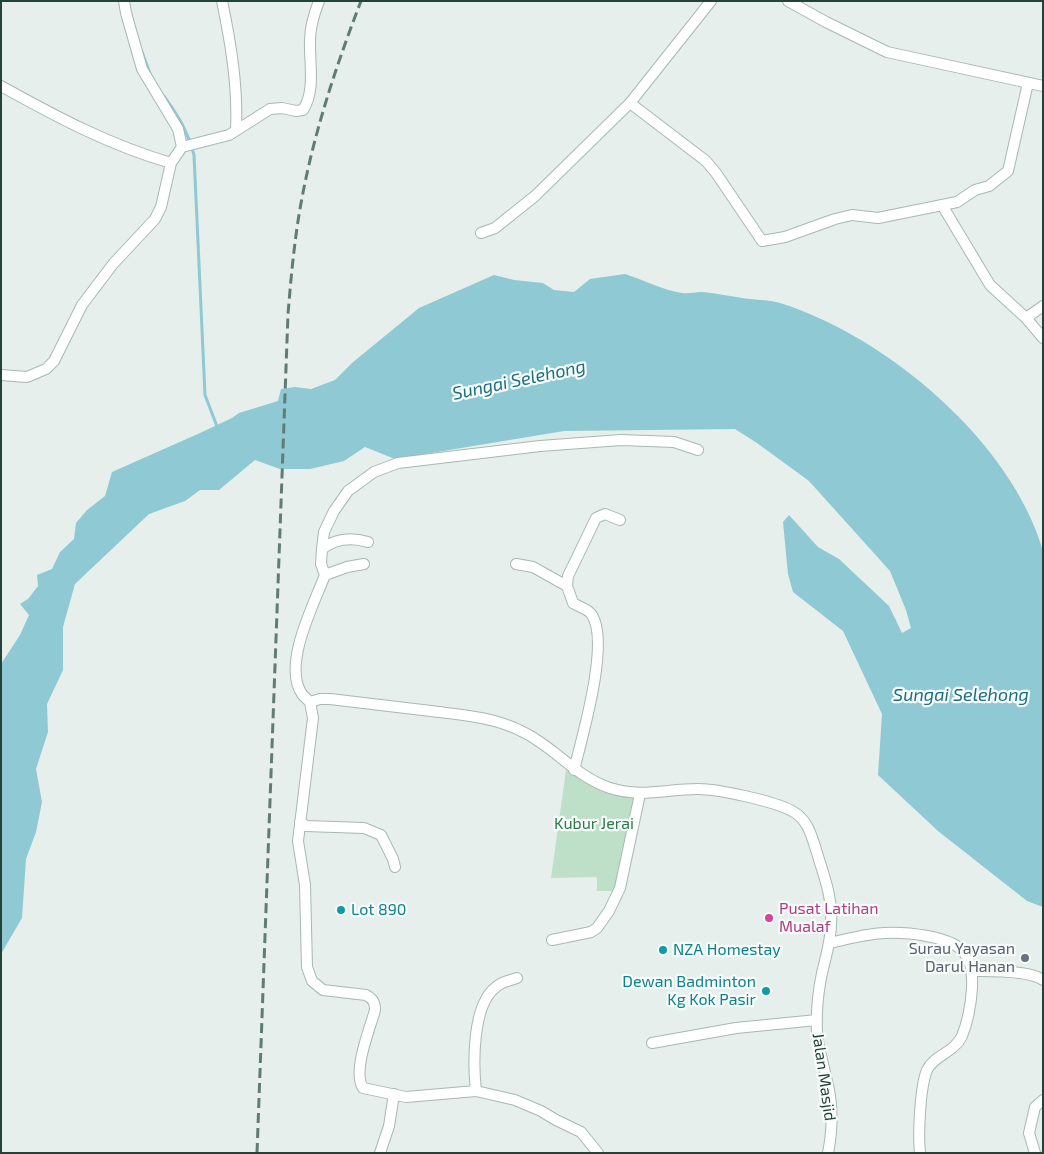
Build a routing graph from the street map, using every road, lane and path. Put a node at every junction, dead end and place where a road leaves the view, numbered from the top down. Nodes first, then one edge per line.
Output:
1 (124, 1) edge
2 (222, 1) edge
3 (319, 1) edge
4 (711, 1) edge
5 (788, 1) edge
6 (1028, 83) junction
7 (1, 86) edge
8 (1043, 86) edge
9 (630, 103) junction
10 (236, 130) junction
11 (188, 146) junction
12 (171, 163) junction
13 (942, 205) junction
14 (481, 233) dead end
15 (1043, 306) edge
16 (1026, 318) junction
17 (1043, 338) edge
18 (1, 374) edge
19 (698, 450) dead end
20 (620, 520) dead end
21 (368, 542) dead end
22 (322, 549) junction
23 (364, 564) dead end
24 (516, 564) dead end
25 (325, 575) junction
26 (568, 586) junction
27 (310, 702) junction
28 (574, 770) junction
29 (640, 794) junction
30 (300, 822) junction
31 (395, 867) dead end
32 (552, 940) dead end
33 (830, 943) junction
34 (973, 971) junction
35 (517, 978) dead end
36 (1043, 980) edge
37 (817, 1020) junction
38 (652, 1043) dead end
39 (476, 1091) junction
40 (394, 1094) junction
41 (1043, 1100) edge
42 (380, 1153) edge
43 (598, 1153) edge
44 (828, 1153) edge
45 (920, 1153) edge
46 (1035, 1153) edge

1 - 11 street
2 - 10 street
3 - 10 street
4 - 9 street
5 - 6 street
6 - 8 street
6 - 13 street
7 - 12 street
9 - 13 street
9 - 14 street
10 - 11 street
11 - 12 street
12 - 18 street
13 - 16 street
15 - 16 street
16 - 17 street
19 - 22 street
20 - 26 street
21 - 22 street
22 - 25 street
23 - 25 street
24 - 26 street
25 - 27 street
26 - 28 street
27 - 28 street, Jalan Masjid
27 - 30 street
28 - 29 street, Jalan Masjid
29 - 32 street
29 - 33 street, Jalan Masjid
30 - 31 street
30 - 40 street
33 - 34 street
33 - 37 street, Jalan Masjid
34 - 36 street
34 - 45 street
35 - 39 street
37 - 38 street
37 - 44 street, Jalan Masjid
39 - 40 street
39 - 43 street
40 - 42 street
41 - 46 street

